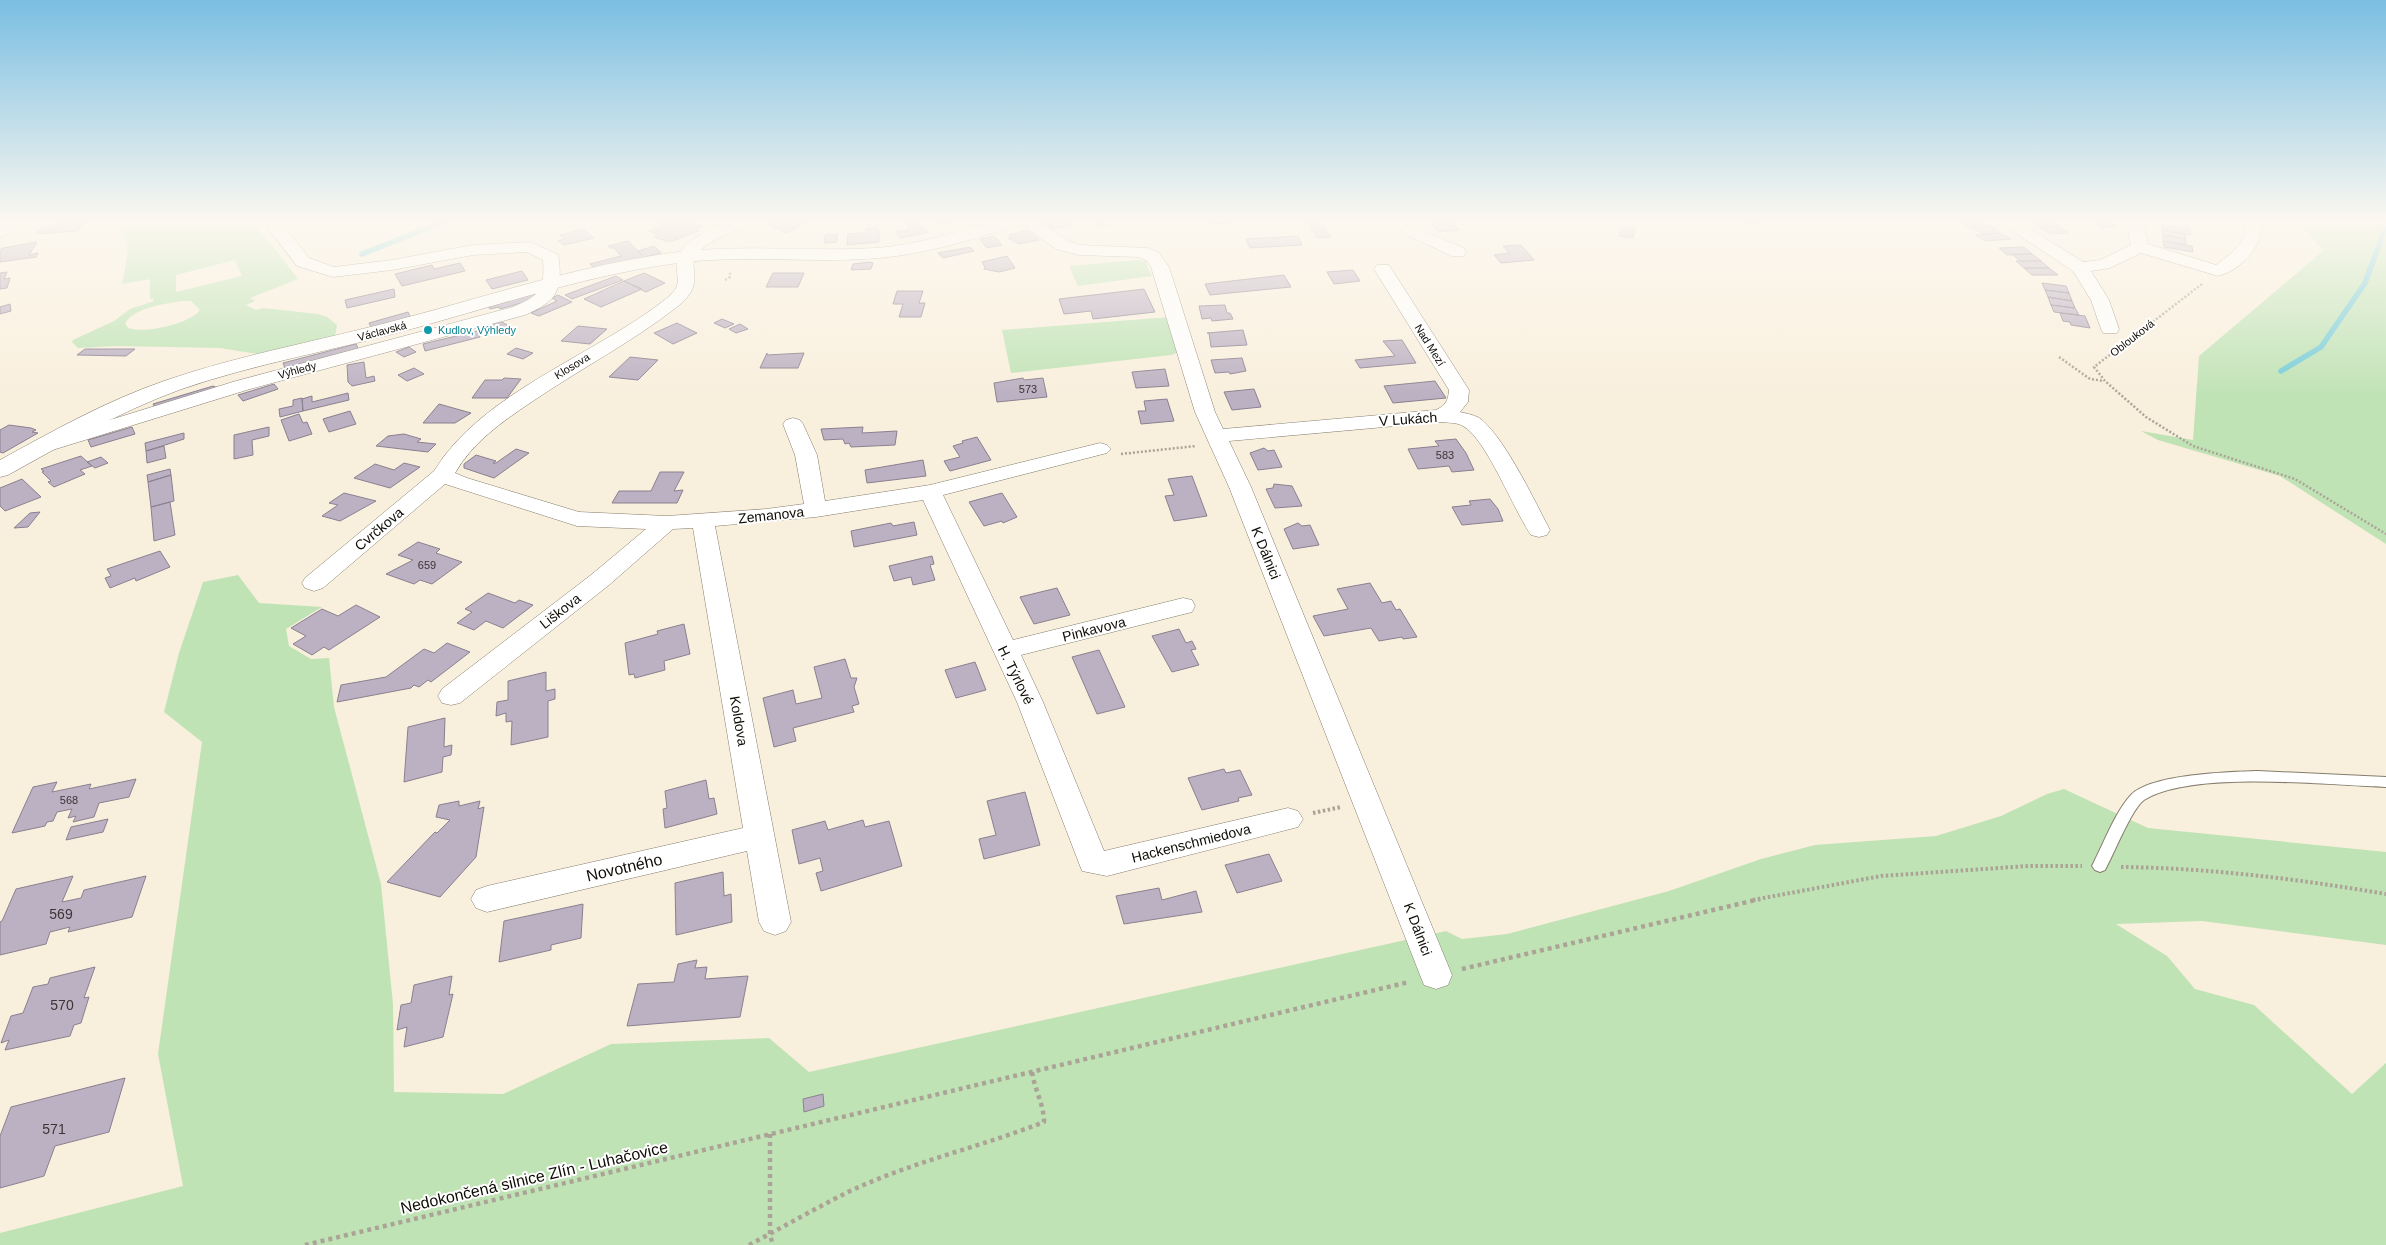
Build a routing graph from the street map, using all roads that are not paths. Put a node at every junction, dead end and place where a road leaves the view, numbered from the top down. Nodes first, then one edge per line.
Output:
1 (552, 278) edge
2 (581, 278) edge
3 (688, 278) edge
4 (1163, 278) edge
5 (1389, 278) edge
6 (2086, 278) edge
7 (553, 284) junction
8 (2110, 328) dead end
9 (1440, 416) junction
10 (793, 424) dead end
11 (1208, 441) junction
12 (1098, 450) road end
13 (0, 470) edge
14 (443, 475) junction
15 (930, 492) junction
16 (816, 510) junction
17 (703, 521) junction
18 (667, 523) junction
19 (1540, 530) dead end
20 (314, 583) dead end
21 (1183, 606) dead end
22 (1004, 651) junction
23 (451, 696) dead end
24 (2386, 782) edge
25 (1288, 818) road end
26 (760, 836) junction
27 (1093, 862) joint
28 (2100, 866) road end
29 (487, 899) dead end
30 (775, 922) dead end
31 (1436, 975) dead end

1 - 7 street
2 - 7 street, Václavská
3 - 14 street, Klosova
4 - 11 street, K Dálnici
5 - 9 street, Nad Mezí
6 - 8 street
7 - 13 street, Václavská
9 - 11 street, V Lukách
9 - 19 street, V Lukách
10 - 16 street
11 - 31 street, K Dálnici
12 - 15 street, Zemanova
14 - 18 street, Zemanova
14 - 20 street, Cvrčkova
15 - 16 street, Zemanova
15 - 22 street, H. Týrlové
16 - 17 street, Zemanova
17 - 18 street, Zemanova
17 - 26 street, Koldova
18 - 23 street, Liškova
21 - 22 street, Pinkavova
22 - 27 street, H. Týrlové
24 - 28 lane
25 - 27 street, Hackenschmiedova
26 - 29 street, Novotného
26 - 30 street, Koldova

